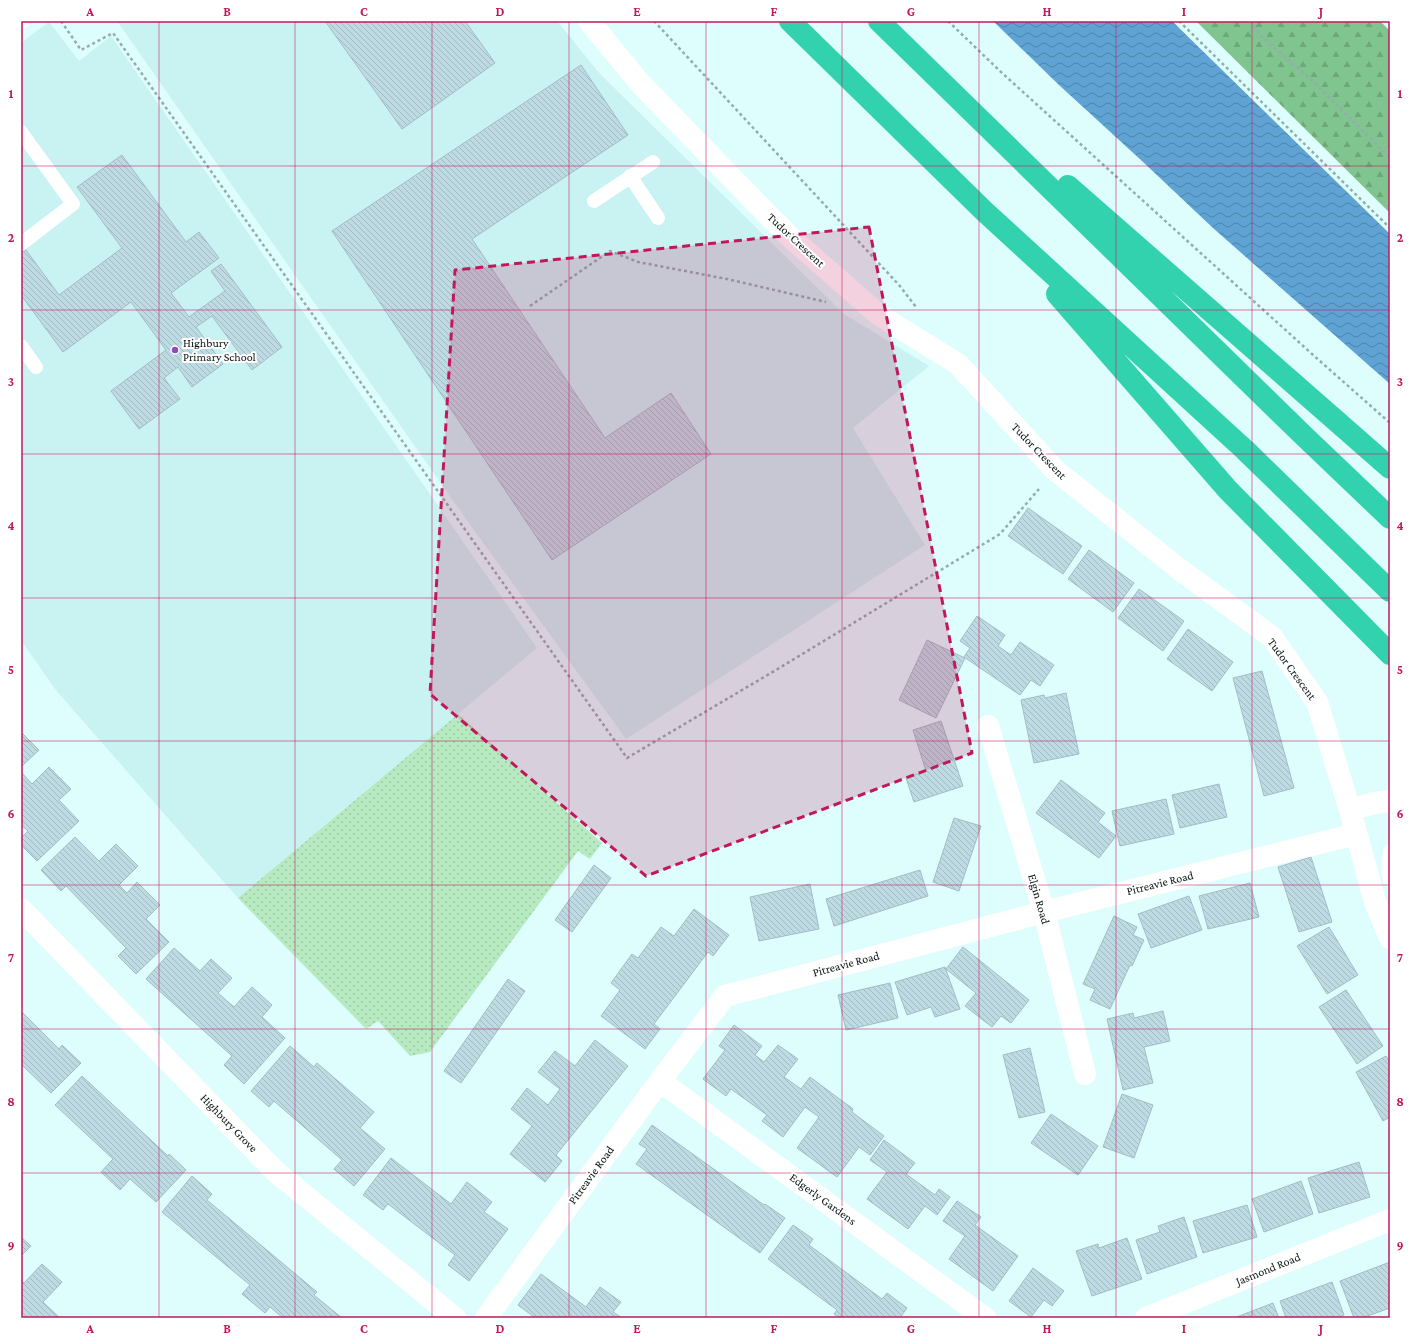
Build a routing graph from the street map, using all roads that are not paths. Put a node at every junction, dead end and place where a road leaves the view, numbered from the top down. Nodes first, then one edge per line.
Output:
1 (589, 21) edge
2 (790, 21) edge
3 (879, 21) edge
4 (21, 132) edge
5 (653, 162) dead end
6 (630, 176) junction
7 (594, 200) dead end
8 (984, 211) junction
9 (658, 218) dead end
10 (21, 244) edge
11 (21, 346) edge
12 (36, 367) dead end
13 (1390, 468) edge
14 (1390, 518) edge
15 (1390, 591) edge
16 (1390, 654) edge
17 (988, 726) dead end
18 (1390, 801) edge
19 (1350, 810) junction
20 (1356, 834) junction
21 (1390, 851) edge
22 (1390, 880) edge
23 (21, 909) edge
24 (1044, 912) junction
25 (1390, 938) edge
26 (1085, 1074) dead end
27 (660, 1081) junction
28 (1390, 1220) edge
29 (455, 1318) edge
30 (486, 1318) edge
31 (985, 1318) edge
32 (1146, 1318) edge

1 - 19 street, Tudor Crescent
2 - 8 highway
3 - 13 highway
3 - 14 highway
4 - 10 lane
5 - 6 lane
6 - 7 lane
6 - 9 lane
8 - 15 highway
8 - 16 highway
11 - 12 lane
17 - 24 street, Elgin Road
18 - 19 street
19 - 20 street, Tudor Crescent
20 - 24 street, Pitreavie Road
20 - 25 street, Tudor Crescent
21 - 22 lane
23 - 29 street, Highbury Grove
24 - 26 street, Elgin Road
24 - 27 street, Pitreavie Road
27 - 30 street, Pitreavie Road
27 - 31 street, Edgerly Gardens
28 - 32 street, Jasmond Road

